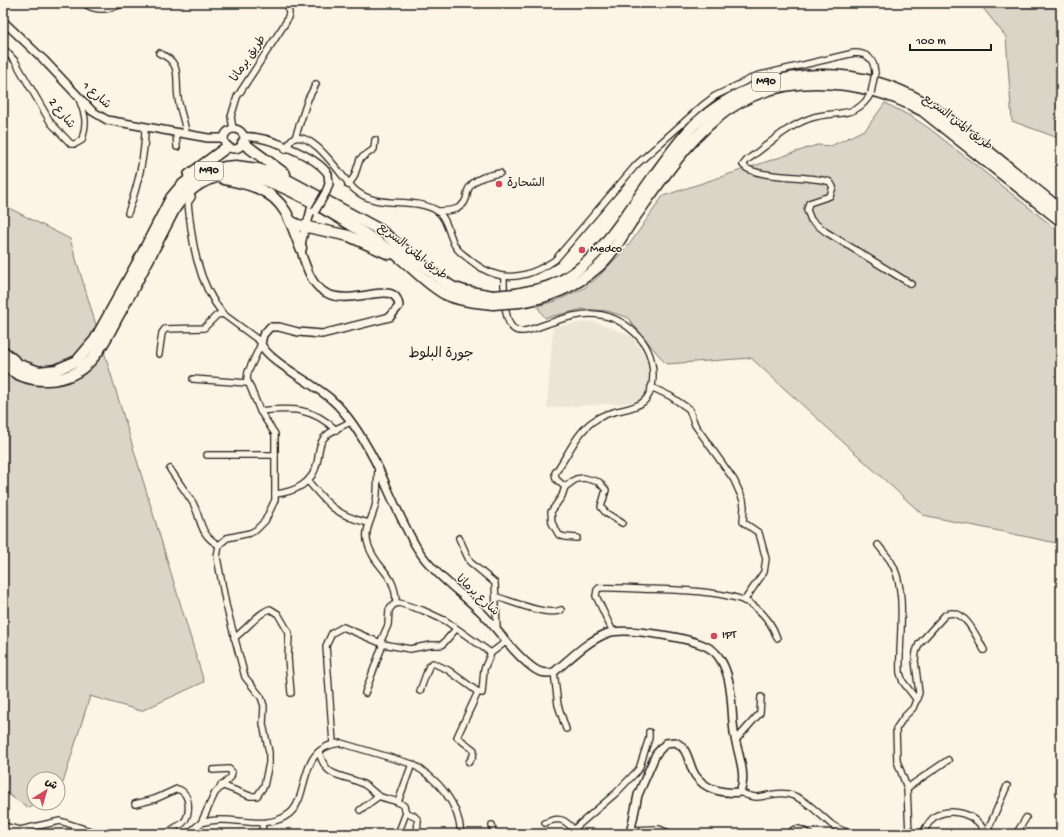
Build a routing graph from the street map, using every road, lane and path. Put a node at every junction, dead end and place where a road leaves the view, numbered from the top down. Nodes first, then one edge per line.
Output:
1 (84, 3) edge
2 (124, 3) edge
3 (288, 3) edge
4 (3, 21) edge
5 (3, 48) edge
6 (159, 53) dead end
7 (316, 84) dead end
8 (77, 95) junction
9 (145, 128) junction
10 (233, 129) junction
11 (176, 132) junction
12 (186, 134) junction
13 (295, 138) junction
14 (244, 140) junction
15 (375, 140) dead end
16 (226, 142) junction
17 (177, 147) dead end
18 (284, 148) junction
19 (500, 173) dead end
20 (214, 178) junction
21 (294, 182) junction
22 (348, 185) junction
23 (181, 186) junction
24 (192, 197) dead end
25 (1061, 210) edge
26 (437, 211) junction
27 (128, 213) dead end
28 (290, 221) junction
29 (1061, 221) edge
30 (306, 227) junction
31 (301, 248) junction
32 (400, 258) junction
33 (504, 277) junction
34 (911, 284) dead end
35 (518, 298) junction
36 (493, 300) junction
37 (223, 314) junction
38 (261, 343) junction
39 (3, 351) edge
40 (158, 354) dead end
41 (3, 364) edge
42 (193, 379) dead end
43 (248, 383) junction
44 (651, 387) junction
45 (260, 411) junction
46 (350, 422) junction
47 (336, 430) junction
48 (207, 455) dead end
49 (276, 455) junction
50 (378, 468) junction
51 (170, 469) dead end
52 (308, 481) junction
53 (565, 487) junction
54 (276, 494) junction
55 (369, 523) junction
56 (622, 523) dead end
57 (458, 538) dead end
58 (577, 538) dead end
59 (219, 545) junction
60 (878, 545) dead end
61 (497, 597) junction
62 (744, 601) junction
63 (396, 603) junction
64 (561, 610) dead end
65 (456, 629) junction
66 (497, 629) junction
67 (613, 632) junction
68 (234, 638) junction
69 (777, 638) dead end
70 (507, 641) junction
71 (382, 643) junction
72 (984, 650) dead end
73 (491, 653) junction
74 (554, 672) junction
75 (420, 691) dead end
76 (478, 692) junction
77 (291, 693) dead end
78 (365, 693) dead end
79 (761, 697) dead end
80 (917, 700) junction
81 (566, 729) dead end
82 (649, 732) dead end
83 (735, 741) junction
84 (333, 743) junction
85 (319, 752) junction
86 (948, 760) dead end
87 (469, 762) dead end
88 (652, 763) junction
89 (412, 764) junction
90 (642, 765) junction
91 (213, 770) dead end
92 (221, 785) junction
93 (1007, 786) dead end
94 (907, 788) junction
95 (740, 792) junction
96 (379, 796) junction
97 (398, 802) junction
98 (135, 804) dead end
99 (360, 810) dead end
100 (406, 813) junction
101 (1026, 818) dead end
102 (201, 823) junction
103 (262, 823) junction
104 (544, 823) dead end
105 (492, 824) dead end
106 (3, 826) edge
107 (575, 832) edge
108 (630, 832) edge
109 (100, 834) edge
110 (168, 834) edge
111 (188, 834) edge
112 (263, 834) edge
113 (398, 834) edge
114 (417, 834) edge
115 (461, 834) edge
116 (493, 834) edge
117 (671, 834) edge
118 (789, 834) edge
119 (809, 834) edge
120 (850, 834) edge
121 (909, 834) edge
122 (922, 834) edge
123 (986, 834) edge
124 (1016, 834) edge

1 - 2 street
3 - 10 street, طريق برمانا
4 - 8 street, شارع 1
5 - 8 street, شارع 2
6 - 12 street
7 - 13 street
8 - 9 street, شارع 1
9 - 11 street, شارع 1
9 - 27 street
10 - 14 street
10 - 16 street
11 - 12 street, شارع 1
11 - 17 street
12 - 16 street, شارع 1
13 - 18 street
13 - 22 street
14 - 16 street
14 - 18 street
14 - 21 highway
15 - 22 street
16 - 23 highway
18 - 30 street, bridge
19 - 26 street
20 - 28 highway
20 - 32 highway, طريق المتن السريع / M90
20 - 41 highway, طريق المتن السريع / M90
21 - 23 highway, طريق المتن السريع / M90
21 - 36 highway, طريق المتن السريع / M90
22 - 26 street
23 - 39 highway, طريق المتن السريع / M90
24 - 37 street
25 - 35 highway, طريق المتن السريع / M90
26 - 33 street
28 - 30 highway
28 - 31 highway
29 - 35 highway, طريق المتن السريع / M90
30 - 31 street
30 - 32 highway
31 - 38 street
32 - 36 highway, طريق المتن السريع / M90
33 - 34 street, bridge
33 - 44 street
35 - 36 highway, طريق المتن السريع / M90, bridge
37 - 38 street
37 - 40 street
38 - 43 street
38 - 46 street, شارع برمانا
42 - 43 street
43 - 45 street
44 - 53 street
44 - 62 street
45 - 47 street
45 - 49 street
46 - 47 street
46 - 50 street, شارع برمانا
47 - 52 street
48 - 49 street
49 - 54 street
50 - 55 street
50 - 66 street, شارع برمانا
51 - 59 street
52 - 54 street
52 - 55 street
53 - 56 street
53 - 58 street
54 - 59 street
55 - 63 street
57 - 61 street
59 - 68 street
60 - 80 street
61 - 64 street
61 - 66 street
62 - 67 street
62 - 69 street
63 - 65 street
63 - 71 street
65 - 71 street
65 - 73 street
66 - 70 street, شارع برمانا
67 - 74 street
67 - 83 street
68 - 77 street
68 - 92 street
70 - 73 street
70 - 74 street, شارع برمانا
71 - 78 street
71 - 84 street
72 - 80 street
73 - 76 street
74 - 81 street
75 - 76 street
76 - 87 street
79 - 83 street
80 - 94 street
82 - 90 street
83 - 95 street
84 - 85 street
84 - 89 street
85 - 96 street
85 - 103 street
86 - 94 street
88 - 90 street
88 - 95 street
88 - 108 street
89 - 97 street
89 - 115 street
90 - 107 street
91 - 92 street
92 - 102 street
93 - 123 street
94 - 121 street
95 - 120 street
96 - 97 street
96 - 99 street
97 - 100 street
98 - 110 street
100 - 113 street
100 - 114 street
101 - 124 street
102 - 103 street
102 - 111 street
103 - 112 street
104 - 107 street
105 - 116 street
106 - 109 street
108 - 117 street
118 - 119 street
122 - 123 street

